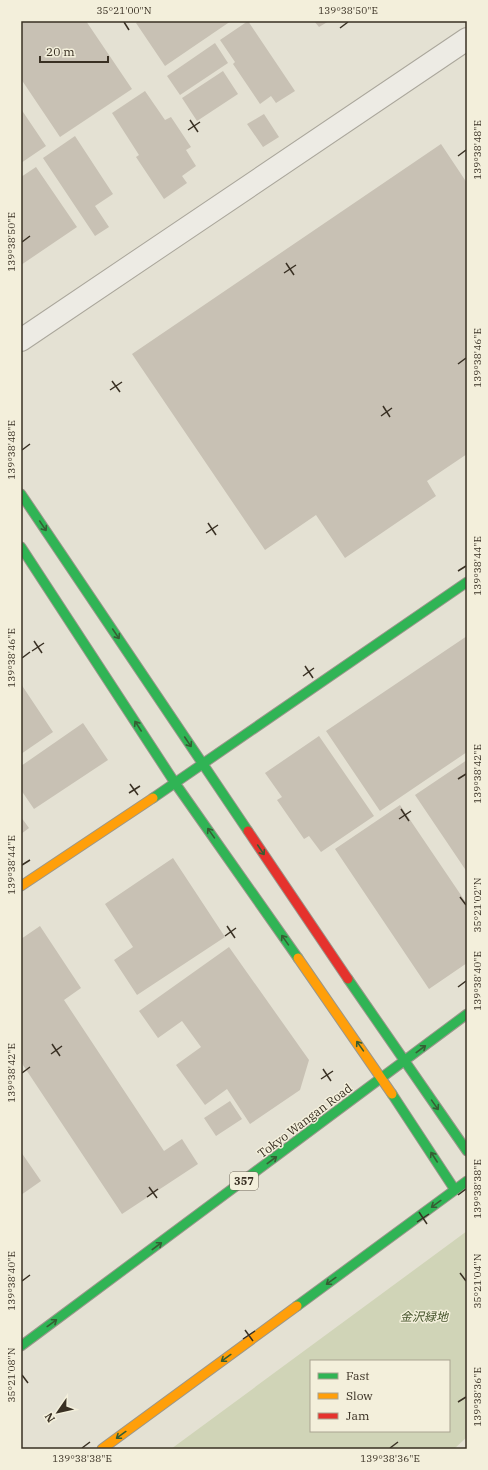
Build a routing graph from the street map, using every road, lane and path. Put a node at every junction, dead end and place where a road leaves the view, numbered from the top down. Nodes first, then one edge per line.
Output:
1 (467, 39) edge
2 (21, 340) edge
3 (21, 494) edge
4 (21, 547) edge
5 (467, 582) edge
6 (203, 763) junction
7 (175, 783) junction
8 (21, 886) edge
9 (467, 1014) edge
10 (404, 1062) junction
11 (382, 1078) junction
12 (467, 1151) edge
13 (467, 1181) edge
14 (456, 1190) junction
15 (21, 1346) edge
16 (102, 1449) edge

1 - 2 street
3 -> 6 main road
7 -> 4 main road
5 - 6 main road
6 - 7 main road
6 -> 10 main road
7 - 8 main road
11 -> 7 main road
10 -> 9 main road, Tokyo Wangan Road / 357
10 - 11 main road, Tokyo Wangan Road / 357
10 -> 12 main road
14 -> 11 main road
15 -> 11 main road, Tokyo Wangan Road / 357
13 - 14 main road
14 -> 16 main road

